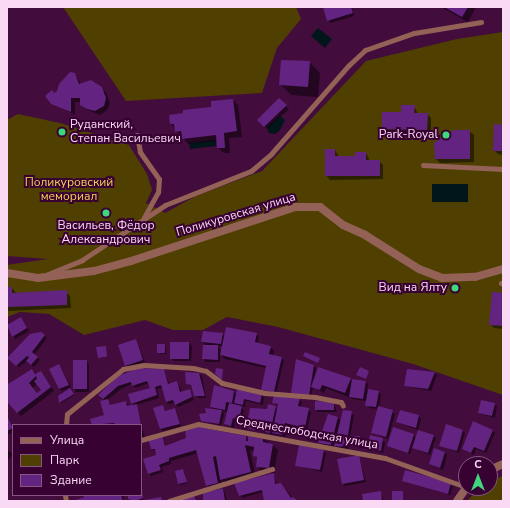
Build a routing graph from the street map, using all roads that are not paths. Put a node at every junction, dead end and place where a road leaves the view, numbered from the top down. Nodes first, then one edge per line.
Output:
1 (481, 22) dead end
2 (137, 135) dead end
3 (423, 165) dead end
4 (503, 169) edge
5 (143, 219) junction
6 (503, 269) edge
7 (7, 273) edge
8 (38, 278) junction
9 (343, 406) dead end
10 (66, 424) edge
11 (142, 440) edge
12 (272, 469) dead end
13 (458, 484) edge
14 (169, 501) edge

1 - 5 lane
2 - 5 lane
3 - 4 lane
5 - 8 lane
6 - 8 street, Поликуровская улица
7 - 8 street, Поликуровская улица
9 - 10 lane
11 - 13 lane, Среднеслободская улица
12 - 14 lane

